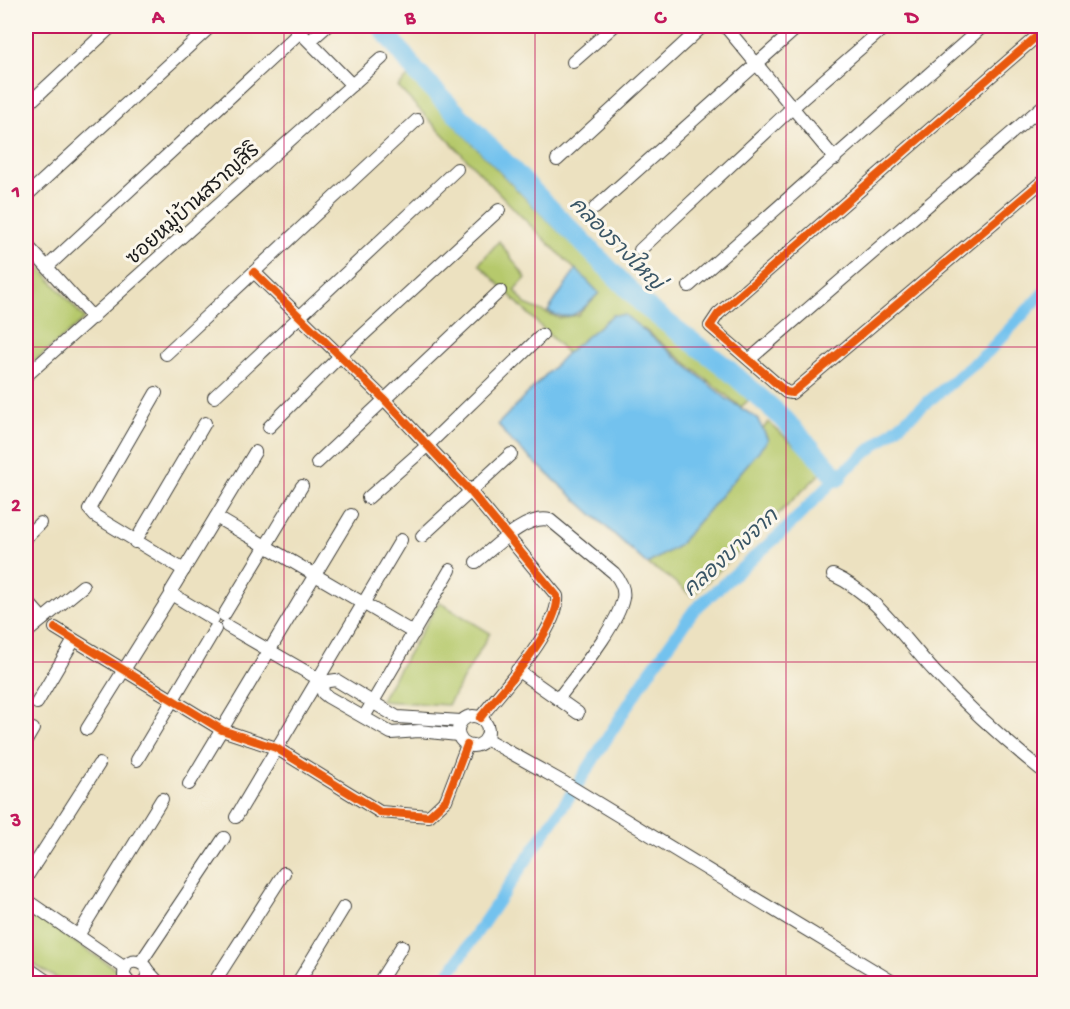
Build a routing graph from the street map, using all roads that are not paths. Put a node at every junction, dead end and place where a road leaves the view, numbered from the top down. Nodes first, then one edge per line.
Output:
1 (112, 26) edge
2 (211, 26) edge
3 (327, 26) edge
4 (614, 26) edge
5 (703, 26) edge
6 (725, 26) edge
7 (799, 26) edge
8 (886, 26) edge
9 (981, 28) dead end
10 (1044, 30) edge
11 (301, 33) edge
12 (382, 58) dead end
13 (573, 62) dead end
14 (756, 63) junction
15 (352, 85) junction
16 (1044, 105) edge
17 (26, 106) edge
18 (792, 108) junction
19 (417, 120) dead end
20 (835, 159) junction
21 (557, 160) dead end
22 (457, 169) dead end
23 (1044, 180) edge
24 (26, 196) edge
25 (595, 208) dead end
26 (499, 210) dead end
27 (26, 244) edge
28 (640, 250) dead end
29 (47, 267) junction
30 (254, 272) junction
31 (689, 286) dead end
32 (500, 291) dead end
33 (299, 316) junction
34 (93, 318) junction
35 (542, 335) dead end
36 (166, 354) dead end
37 (340, 356) junction
38 (750, 359) junction
39 (26, 376) edge
40 (156, 393) dead end
41 (214, 397) dead end
42 (384, 399) junction
43 (205, 423) dead end
44 (269, 427) dead end
45 (428, 445) junction
46 (255, 452) dead end
47 (511, 454) dead end
48 (316, 463) dead end
49 (302, 486) dead end
50 (471, 492) junction
51 (368, 498) dead end
52 (351, 515) dead end
53 (216, 517) junction
54 (40, 523) dead end
55 (422, 536) dead end
56 (26, 537) edge
57 (509, 537) junction
58 (401, 540) dead end
59 (135, 542) junction
60 (266, 546) junction
61 (476, 562) dead end
62 (184, 570) junction
63 (450, 570) dead end
64 (833, 574) dead end
65 (315, 575) junction
66 (82, 586) dead end
67 (172, 593) junction
68 (26, 600) edge
69 (363, 603) junction
70 (43, 619) junction
71 (220, 622) junction
72 (55, 628) dead end
73 (26, 633) edge
74 (414, 633) junction
75 (74, 640) junction
76 (269, 651) junction
77 (124, 670) junction
78 (517, 670) junction
79 (319, 680) junction
80 (558, 699) junction
81 (172, 700) junction
82 (36, 703) dead end
83 (373, 703) junction
84 (578, 713) dead end
85 (364, 717) junction
86 (480, 718) junction
87 (461, 721) junction
88 (33, 729) dead end
89 (87, 729) dead end
90 (222, 730) junction
91 (458, 735) junction
92 (486, 739) junction
93 (26, 741) edge
94 (467, 745) junction
95 (276, 748) junction
96 (137, 760) dead end
97 (99, 764) dead end
98 (1044, 772) edge
99 (189, 784) dead end
100 (162, 799) dead end
101 (236, 817) dead end
102 (224, 838) dead end
103 (284, 873) dead end
104 (26, 878) edge
105 (26, 900) edge
106 (344, 908) dead end
107 (79, 934) junction
108 (402, 946) dead end
109 (26, 967) edge
110 (145, 967) junction
111 (124, 968) junction
112 (45, 982) edge
113 (132, 983) edge
114 (160, 984) edge
115 (213, 984) edge
116 (297, 984) edge
117 (378, 984) edge
118 (896, 984) edge

1 - 17 street
2 - 24 street
3 - 11 street
4 - 13 street
5 - 21 street
6 - 14 street
7 - 14 street
8 - 18 street
9 - 20 street
10 - 38 street
11 - 15 street
11 - 29 street
12 - 15 street, ซอยหมู่บ้านสราญสิริ
14 - 18 street
14 - 25 street
15 - 34 street, ซอยหมู่บ้านสราญสิริ
16 - 38 street
18 - 20 street
18 - 28 street
19 - 30 street
20 - 31 street
22 - 33 street
23 - 38 street
26 - 37 street
27 - 29 street
29 - 34 street
30 - 33 street
30 - 36 street
32 - 42 street
33 - 37 street
33 - 41 street
34 - 39 street, ซอยหมู่บ้านสราญสิริ
35 - 45 street
37 - 42 street
37 - 44 street
40 - 59 street
42 - 45 street
42 - 48 street
43 - 59 street
45 - 50 street
45 - 51 street
46 - 53 street
47 - 50 street
49 - 60 street
50 - 55 street
50 - 57 street
52 - 65 street
53 - 60 street
53 - 62 street
54 - 56 street
57 - 61 street
57 - 78 street
57 - 80 street
58 - 69 street
59 - 62 street
60 - 65 street
60 - 71 street
62 - 67 street
63 - 74 street
64 - 98 street
65 - 69 street
65 - 76 street
66 - 70 street
67 - 71 street
67 - 77 street
68 - 70 street
69 - 74 street
69 - 79 street
70 - 73 street
71 - 76 street
71 - 81 street
72 - 75 street
74 - 83 street
75 - 77 street
75 - 82 street
76 - 79 street
76 - 90 street
77 - 81 street
77 - 89 street
78 - 80 street
78 - 86 street
79 - 83 street
79 - 85 street
79 - 95 street
80 - 84 street
81 - 90 street
81 - 96 street
83 - 85 street
83 - 87 street
85 - 91 street
86 - 87 street
86 - 92 street
87 - 91 street
88 - 93 street
90 - 95 street
90 - 99 street
91 - 94 street
92 - 94 street
92 - 118 street
94 - 95 street
95 - 101 street
97 - 104 street
100 - 107 street
102 - 110 street
103 - 115 street
105 - 107 street
106 - 116 street
107 - 111 street
108 - 117 street
109 - 112 street
110 - 111 street
110 - 113 street
110 - 114 street
111 - 113 street

